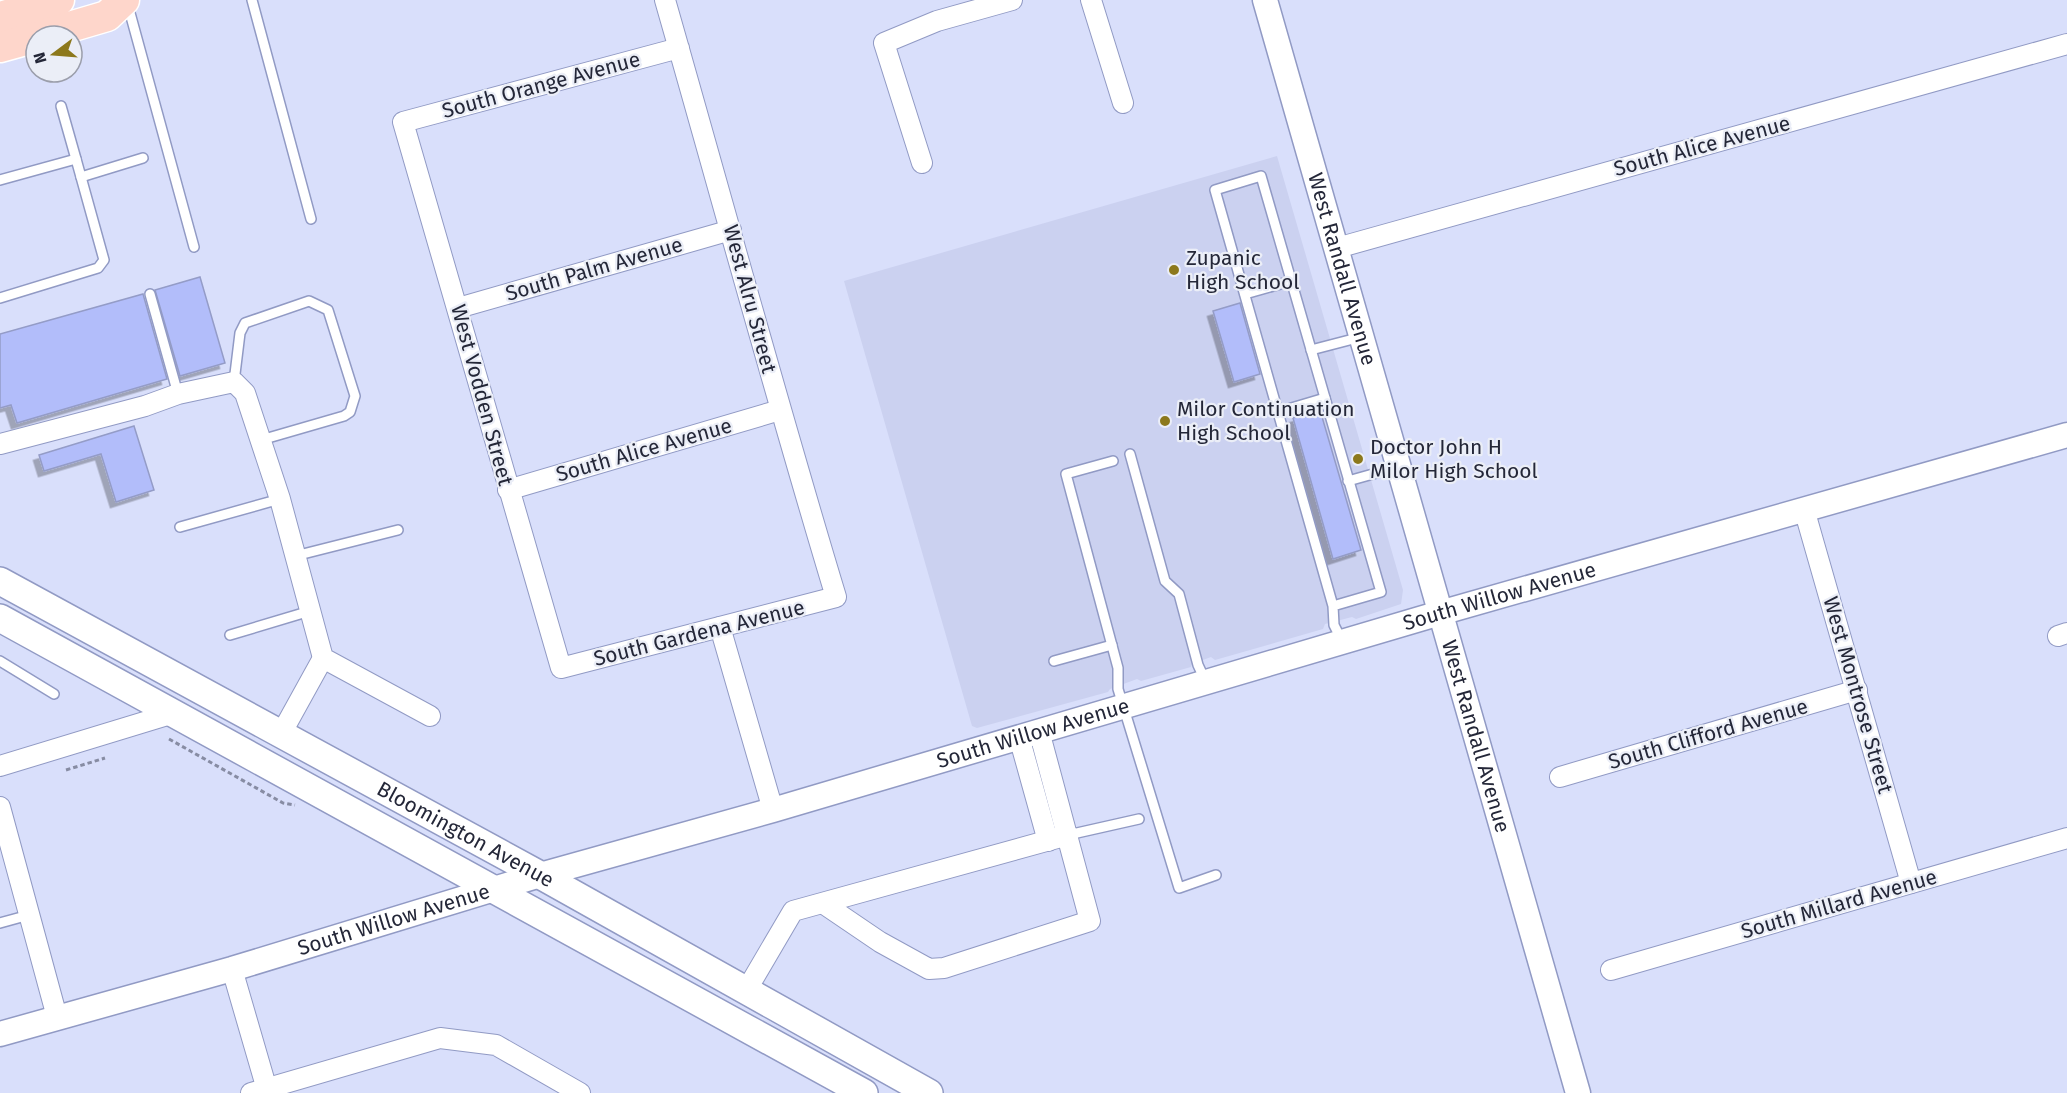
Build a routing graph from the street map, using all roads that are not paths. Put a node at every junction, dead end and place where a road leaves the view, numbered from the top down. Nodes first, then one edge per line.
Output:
1 (59, 0) edge
2 (126, 0) edge
3 (252, 0) edge
4 (665, 0) edge
5 (1012, 0) edge
6 (1091, 0) edge
7 (1265, 0) edge
8 (0, 17) edge
9 (78, 24) edge
10 (24, 40) edge
11 (2067, 44) edge
12 (0, 47) edge
13 (679, 48) junction
14 (1123, 103) dead end
15 (61, 106) dead end
16 (403, 122) joint
17 (142, 158) dead end
18 (76, 159) junction
19 (922, 163) dead end
20 (81, 177) junction
21 (0, 180) edge
22 (311, 219) dead end
23 (731, 230) junction
24 (194, 247) dead end
25 (1336, 248) junction
26 (1291, 281) junction
27 (150, 294) dead end
28 (1245, 294) junction
29 (0, 298) edge
30 (458, 308) junction
31 (1361, 337) junction
32 (1311, 350) junction
33 (234, 382) junction
34 (178, 394) junction
35 (1324, 398) junction
36 (780, 410) junction
37 (1278, 412) junction
38 (2067, 435) edge
39 (261, 440) junction
40 (0, 444) edge
41 (1130, 454) dead end
42 (1113, 461) dead end
43 (1398, 467) junction
44 (1348, 481) junction
45 (508, 490) junction
46 (280, 499) junction
47 (1804, 509) junction
48 (180, 527) dead end
49 (398, 530) dead end
50 (295, 556) junction
51 (0, 581) edge
52 (836, 597) joint
53 (1333, 606) junction
54 (310, 611) junction
55 (1440, 613) junction
56 (0, 618) edge
57 (720, 627) junction
58 (230, 635) dead end
59 (1343, 642) junction
60 (1112, 645) junction
61 (323, 658) junction
62 (0, 661) edge
63 (1054, 661) dead end
64 (561, 668) joint
65 (1207, 682) junction
66 (1857, 690) junction
67 (54, 694) dead end
68 (1125, 706) junction
69 (174, 713) junction
70 (430, 716) dead end
71 (281, 734) junction
72 (1029, 734) junction
73 (0, 766) edge
74 (1560, 777) dead end
75 (0, 807) edge
76 (773, 810) junction
77 (1139, 819) dead end
78 (1068, 835) junction
79 (2067, 838) edge
80 (1048, 841) junction
81 (1216, 875) dead end
82 (540, 876) junction
83 (1911, 882) junction
84 (492, 890) junction
85 (824, 904) junction
86 (29, 915) junction
87 (0, 923) edge
88 (232, 969) junction
89 (1611, 970) dead end
90 (746, 991) junction
91 (57, 1017) junction
92 (0, 1034) edge
93 (568, 1090) edge
94 (262, 1092) edge
95 (864, 1093) edge
96 (928, 1093) edge
97 (1578, 1093) edge

1 - 8 main road
2 - 9 main road
2 - 24 lane
3 - 22 lane
4 - 13 street, West Alru Street
5 - 19 street
6 - 14 street
7 - 25 street, West Randall Avenue
10 - 12 main road
11 - 25 street, South Alice Avenue
13 - 16 street, South Orange Avenue
13 - 23 street, West Alru Street
15 - 18 lane
16 - 30 street, West Vodden Street
17 - 20 lane
18 - 20 lane
18 - 21 lane
20 - 29 lane
23 - 30 street, South Palm Avenue
23 - 36 street, West Alru Street
25 - 31 street, West Randall Avenue
26 - 28 lane
26 - 28 lane
26 - 32 lane
27 - 34 lane
28 - 37 lane
30 - 45 street, West Vodden Street
31 - 32 lane
31 - 43 street, West Randall Avenue
32 - 35 lane
33 - 34 street
33 - 39 street
33 - 39 lane
34 - 40 street
35 - 37 lane
35 - 44 lane
36 - 45 street, South Alice Avenue
36 - 52 street, West Alru Street
37 - 53 lane
38 - 47 street, South Willow Avenue
39 - 46 street
41 - 65 lane
42 - 60 lane
43 - 44 lane
43 - 55 street, West Randall Avenue
44 - 53 lane
45 - 64 street, West Vodden Street
46 - 48 lane
46 - 50 street
47 - 55 street, South Willow Avenue
47 - 66 street, West Montrose Street
49 - 50 lane
50 - 54 street
51 - 71 main road, Bloomington Avenue
52 - 57 street, South Gardena Avenue
53 - 59 lane
54 - 58 lane
54 - 61 street
55 - 59 street, South Willow Avenue
55 - 97 street, West Randall Avenue
56 - 69 main road, Bloomington Avenue
57 - 64 street, South Gardena Avenue
57 - 76 street
59 - 65 street, South Willow Avenue
60 - 63 lane
60 - 68 lane
61 - 70 street
61 - 71 street
62 - 67 lane
65 - 68 street, South Willow Avenue
66 - 74 street, South Clifford Avenue
66 - 83 street, West Montrose Street
68 - 72 street, South Willow Avenue
68 - 81 lane
69 - 73 street
69 - 84 main road, Bloomington Avenue
71 - 82 main road, Bloomington Avenue
72 - 76 street, South Willow Avenue
72 - 78 street
72 - 80 street
75 - 86 street
76 - 82 street, South Willow Avenue
77 - 78 lane
78 - 80 street
78 - 85 street
79 - 83 street, South Millard Avenue
80 - 85 street
82 - 84 street, South Willow Avenue
82 - 90 main road, Bloomington Avenue
83 - 89 street, South Millard Avenue
84 - 88 street, South Willow Avenue
84 - 95 main road, Bloomington Avenue
85 - 90 street
86 - 87 lane
86 - 91 street
88 - 91 street, South Willow Avenue
88 - 94 street
90 - 96 main road, Bloomington Avenue
91 - 92 street, South Willow Avenue
93 - 94 street

